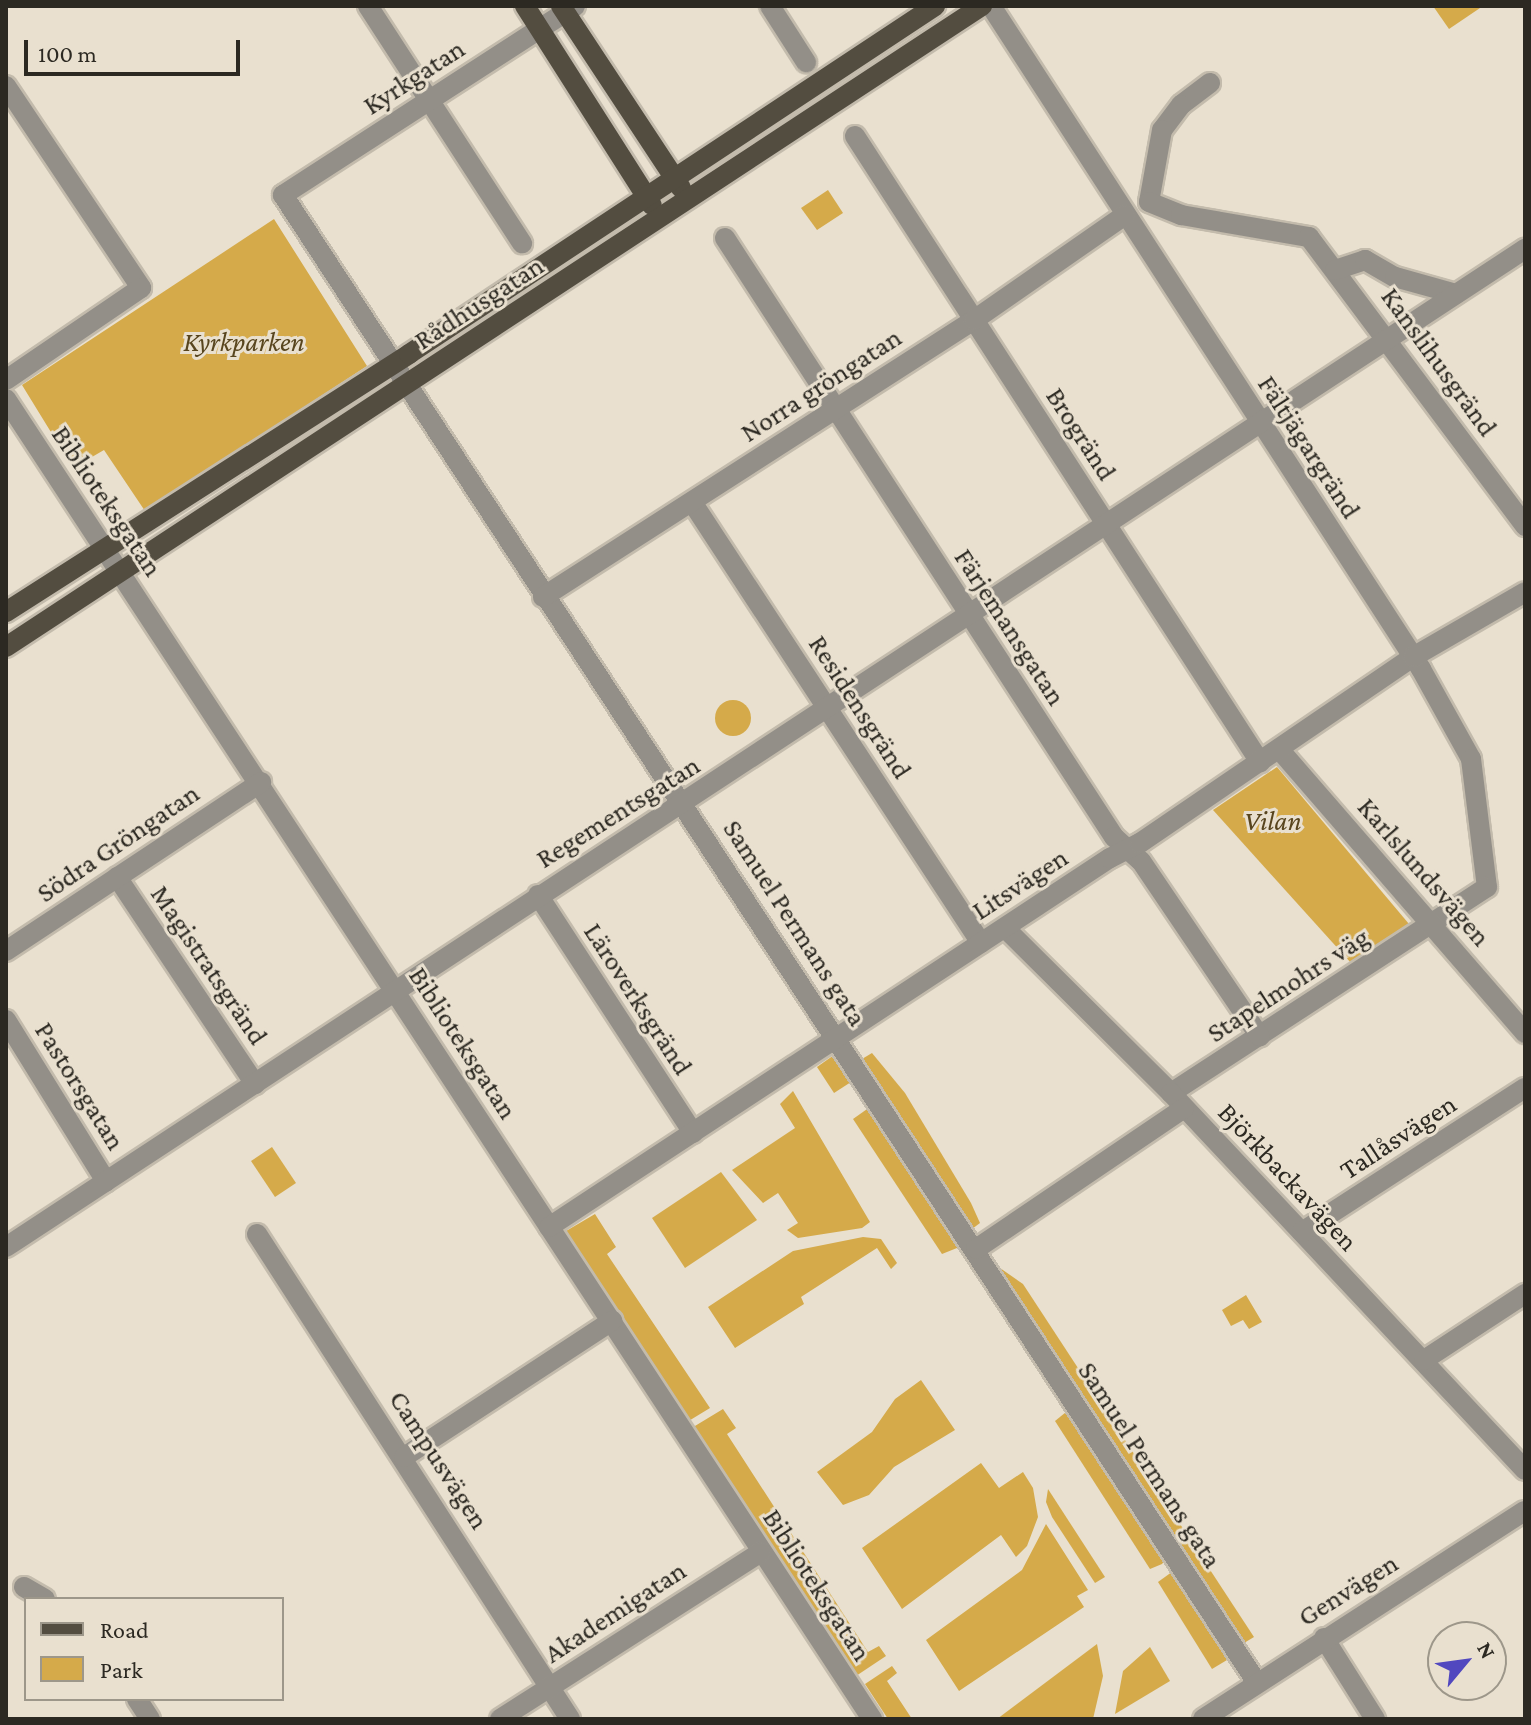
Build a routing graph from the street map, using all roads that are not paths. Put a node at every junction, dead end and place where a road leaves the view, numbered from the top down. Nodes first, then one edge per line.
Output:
1 (368, 6) edge
2 (525, 6) edge
3 (770, 6) edge
4 (935, 6) edge
5 (982, 6) edge
6 (991, 6) edge
7 (567, 8) edge
8 (540, 29) junction
9 (806, 62) dead end
10 (1210, 83) dead end
11 (6, 86) edge
12 (429, 100) junction
13 (855, 136) dead end
14 (673, 177) junction
15 (645, 194) junction
16 (283, 195) joint
17 (690, 201) junction
18 (1125, 215) junction
19 (661, 218) junction
20 (725, 238) dead end
21 (522, 243) dead end
22 (1525, 249) edge
23 (1335, 270) junction
24 (1456, 294) junction
25 (974, 320) junction
26 (1390, 340) junction
27 (394, 363) junction
28 (6, 380) edge
29 (407, 383) junction
30 (6, 399) edge
31 (837, 409) junction
32 (1262, 427) junction
33 (692, 502) junction
34 (1105, 523) junction
35 (1525, 526) edge
36 (105, 551) junction
37 (120, 573) junction
38 (1525, 592) edge
39 (543, 597) junction
40 (6, 612) edge
41 (969, 614) junction
42 (6, 647) edge
43 (1413, 657) junction
44 (828, 711) junction
45 (1279, 749) junction
46 (1260, 762) junction
47 (261, 782) junction
48 (685, 804) junction
49 (1126, 849) junction
50 (117, 877) junction
51 (538, 895) junction
52 (1434, 924) junction
53 (1005, 928) junction
54 (981, 943) junction
55 (6, 951) edge
56 (396, 993) junction
57 (6, 1020) edge
58 (1525, 1033) edge
59 (1260, 1037) junction
60 (838, 1041) junction
61 (255, 1084) junction
62 (1525, 1088) edge
63 (1178, 1101) junction
64 (693, 1133) junction
65 (106, 1181) junction
66 (549, 1227) junction
67 (1302, 1232) junction
68 (257, 1234) dead end
69 (6, 1247) edge
70 (976, 1249) junction
71 (1525, 1294) edge
72 (612, 1321) junction
73 (1424, 1360) junction
74 (404, 1457) junction
75 (1525, 1470) edge
76 (1525, 1511) edge
77 (761, 1552) junction
78 (24, 1587) dead end
79 (42, 1597) edge
80 (1324, 1638) junction
81 (1257, 1683) junction
82 (549, 1687) junction
83 (138, 1701) edge
84 (150, 1719) edge
85 (500, 1719) edge
86 (570, 1719) edge
87 (872, 1719) edge
88 (1203, 1719) edge
89 (1375, 1719) edge

1 - 12 street
2 - 8 main road
3 - 9 street
4 - 14 main road, Rådhusgatan
5 - 17 main road, Rådhusgatan
6 - 18 street, Fältjägargränd
7 - 8 street, Kyrkgatan
7 - 14 main road
8 - 12 street, Kyrkgatan
8 - 15 main road
10 - 23 street, Kanslihusgränd
11 - 28 street
12 - 16 street, Kyrkgatan
12 - 21 street
13 - 25 street, Brogränd
14 - 15 main road, Rådhusgatan
14 - 17 main road
15 - 19 main road
15 - 27 main road, Rådhusgatan
16 - 27 street, Samuel Permans gata
17 - 19 main road, Rådhusgatan
18 - 25 street, Norra gröngatan
18 - 32 street, Fältjägargränd
19 - 29 main road, Rådhusgatan
20 - 31 street, Färjemansgatan
22 - 24 street, Regementsgatan
23 - 24 street, Kanslihusgränd
23 - 26 street, Kanslihusgränd
24 - 26 street, Regementsgatan
25 - 31 street, Norra gröngatan
25 - 34 street, Brogränd
26 - 32 street, Regementsgatan
26 - 35 street, Kanslihusgränd
27 - 29 street, Samuel Permans gata
27 - 36 main road, Rådhusgatan
29 - 37 main road, Rådhusgatan
29 - 39 street, Samuel Permans gata
30 - 36 street, Biblioteksgatan
31 - 33 street, Norra gröngatan
31 - 41 street, Färjemansgatan
32 - 34 street, Regementsgatan
32 - 43 street, Fältjägargränd
33 - 39 street, Norra gröngatan
33 - 44 street, Residensgränd
34 - 41 street, Regementsgatan
34 - 46 street, Brogränd
36 - 37 street, Biblioteksgatan
36 - 40 main road, Rådhusgatan
37 - 42 main road, Rådhusgatan
37 - 47 street, Biblioteksgatan
38 - 43 street, Litsvägen
39 - 48 street, Samuel Permans gata
41 - 44 street, Regementsgatan
41 - 49 street, Färjemansgatan
43 - 45 street, Litsvägen
43 - 52 street, Fältjägargränd
44 - 48 street, Regementsgatan
44 - 54 street, Residensgränd
45 - 46 street, Litsvägen
45 - 52 street, Karlslundsvägen
46 - 49 street, Litsvägen
47 - 50 street, Södra Gröngatan
47 - 56 street, Biblioteksgatan
48 - 51 street, Regementsgatan
48 - 60 street, Samuel Permans gata
49 - 53 street, Litsvägen
49 - 59 street, Färjemansgatan
50 - 55 street, Södra Gröngatan
50 - 61 street, Magistratsgränd
51 - 56 street, Regementsgatan
51 - 64 street, Läroverksgränd
52 - 58 street, Karlslundsvägen
52 - 59 street, Stapelmohrs väg
53 - 54 street, Litsvägen
53 - 63 street, Björkbackavägen
54 - 60 street, Litsvägen
56 - 61 street, Regementsgatan
56 - 66 street, Biblioteksgatan
57 - 65 street, Pastorsgatan
59 - 63 street, Stapelmohrs väg
60 - 64 street, Litsvägen
60 - 70 street, Samuel Permans gata
61 - 65 street, Regementsgatan
62 - 67 street, Tallåsvägen
63 - 67 street, Björkbackavägen
63 - 70 street, Stapelmohrs väg
64 - 66 street, Litsvägen
65 - 69 street, Regementsgatan
66 - 72 street, Biblioteksgatan
67 - 73 street, Björkbackavägen
68 - 74 street, Campusvägen
70 - 81 street, Samuel Permans gata
71 - 73 street
72 - 74 street
72 - 77 street, Biblioteksgatan
73 - 75 street, Björkbackavägen
74 - 82 street, Campusvägen
76 - 80 street, Genvägen
77 - 82 street, Akademigatan
77 - 87 street, Biblioteksgatan
78 - 79 street
80 - 81 street, Genvägen
80 - 89 street
81 - 88 street, Genvägen
82 - 85 street, Akademigatan
82 - 86 street, Campusvägen
83 - 84 street

